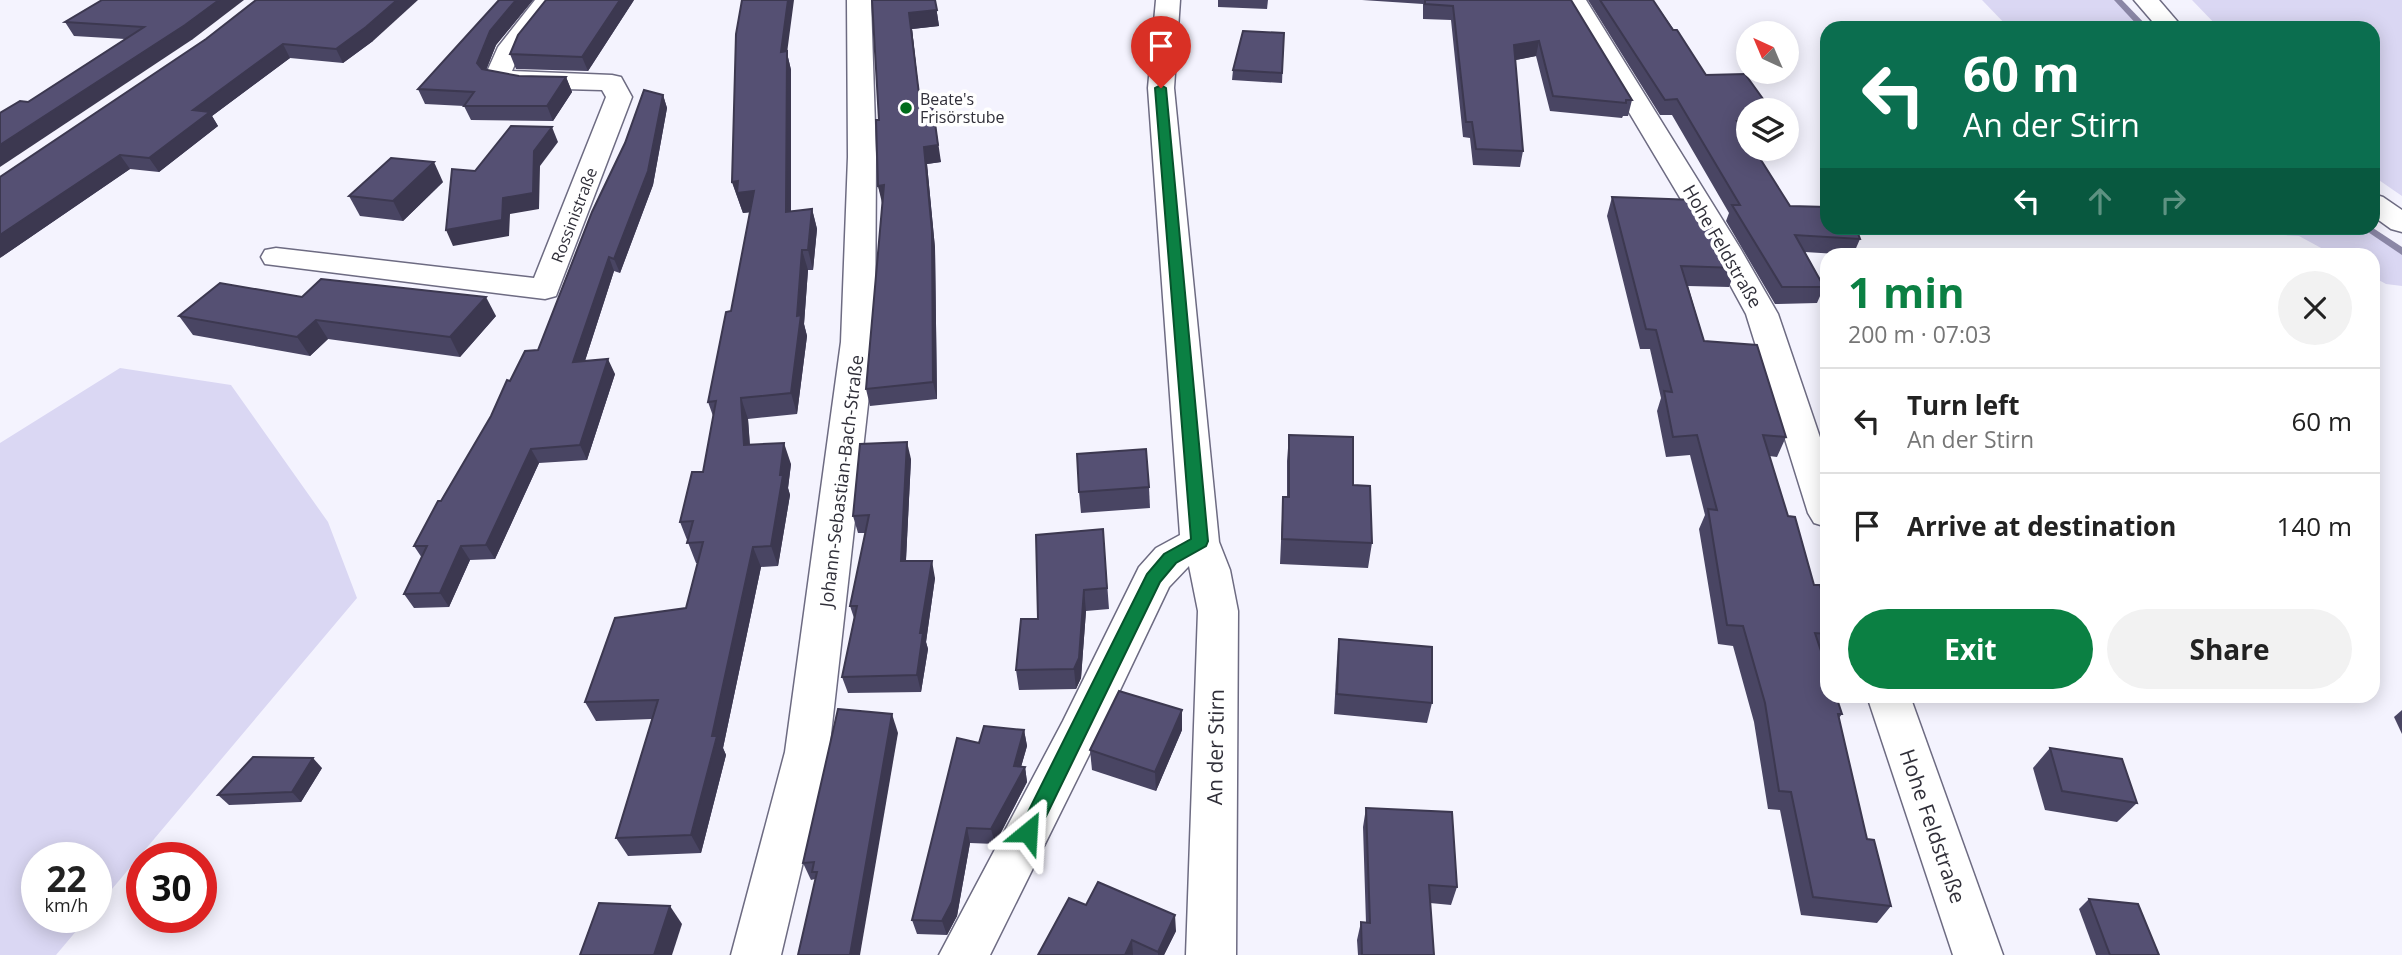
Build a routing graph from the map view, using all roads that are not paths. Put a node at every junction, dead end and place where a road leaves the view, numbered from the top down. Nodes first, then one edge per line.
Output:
1 (548, 0) edge
2 (859, 0) edge
3 (1168, 0) edge
4 (1574, 0) edge
5 (2146, 0) edge
6 (2165, 21) edge
7 (2380, 208) edge
8 (2402, 223) edge
9 (276, 257) dead end
10 (1820, 492) edge
11 (1200, 541) junction
12 (1890, 703) edge
13 (756, 955) edge
14 (964, 955) edge
15 (1211, 955) edge
16 (1978, 955) edge

1 - 9 street, Rossinistraße
2 - 13 street, Johann-Sebastian-Bach-Straße
3 - 11 street, An der Stirn
4 - 10 street, Hohe Feldstraße
5 - 6 street
7 - 8 street
11 - 14 street
11 - 15 street, An der Stirn
12 - 16 street, Hohe Feldstraße

